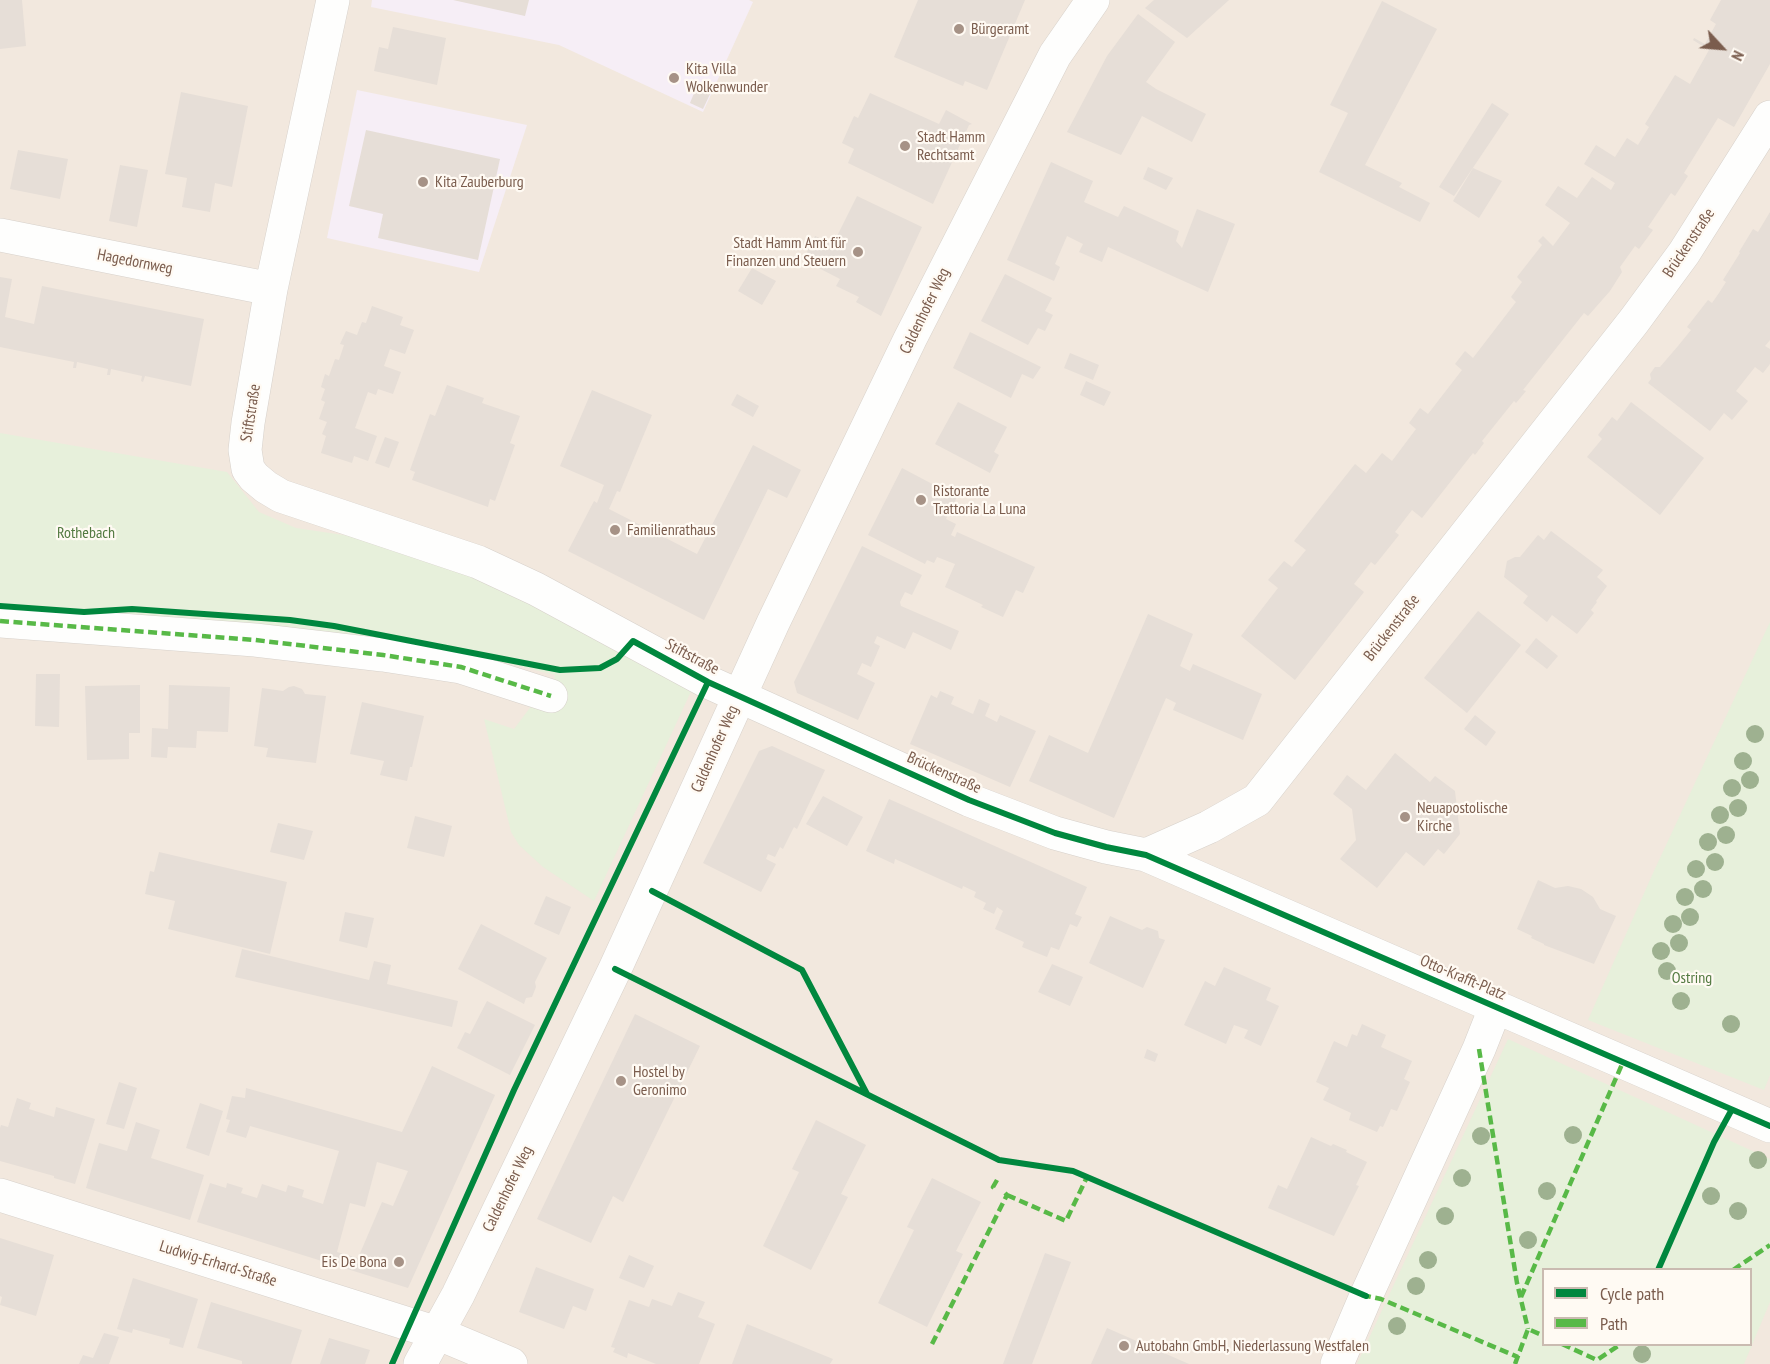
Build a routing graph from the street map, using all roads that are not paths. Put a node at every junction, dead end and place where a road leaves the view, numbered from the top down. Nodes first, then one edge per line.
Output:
1 (333, 0) edge
2 (1093, 0) edge
3 (1770, 117) edge
4 (0, 236) edge
5 (271, 289) junction
6 (0, 621) edge
7 (551, 696) dead end
8 (740, 696) junction
9 (1146, 855) junction
10 (1496, 1006) junction
11 (1767, 1117) edge
12 (0, 1196) edge
13 (437, 1333) junction
14 (420, 1364) edge
15 (511, 1364) edge
16 (1337, 1364) edge

1 - 5 street, Stiftstraße
2 - 8 street, Caldenhofer Weg
3 - 9 street, Brückenstraße
4 - 5 street, Hagedornweg
5 - 8 street, Stiftstraße
6 - 7 street
8 - 9 street, Brückenstraße
8 - 13 street, Caldenhofer Weg
9 - 10 street, Otto-Krafft-Platz
10 - 11 street, Otto-Krafft-Platz
10 - 16 street, Otto-Krafft-Platz
12 - 13 street, Ludwig-Erhard-Straße
13 - 14 street, Caldenhofer Weg
13 - 15 street, Ludwig-Erhard-Straße

